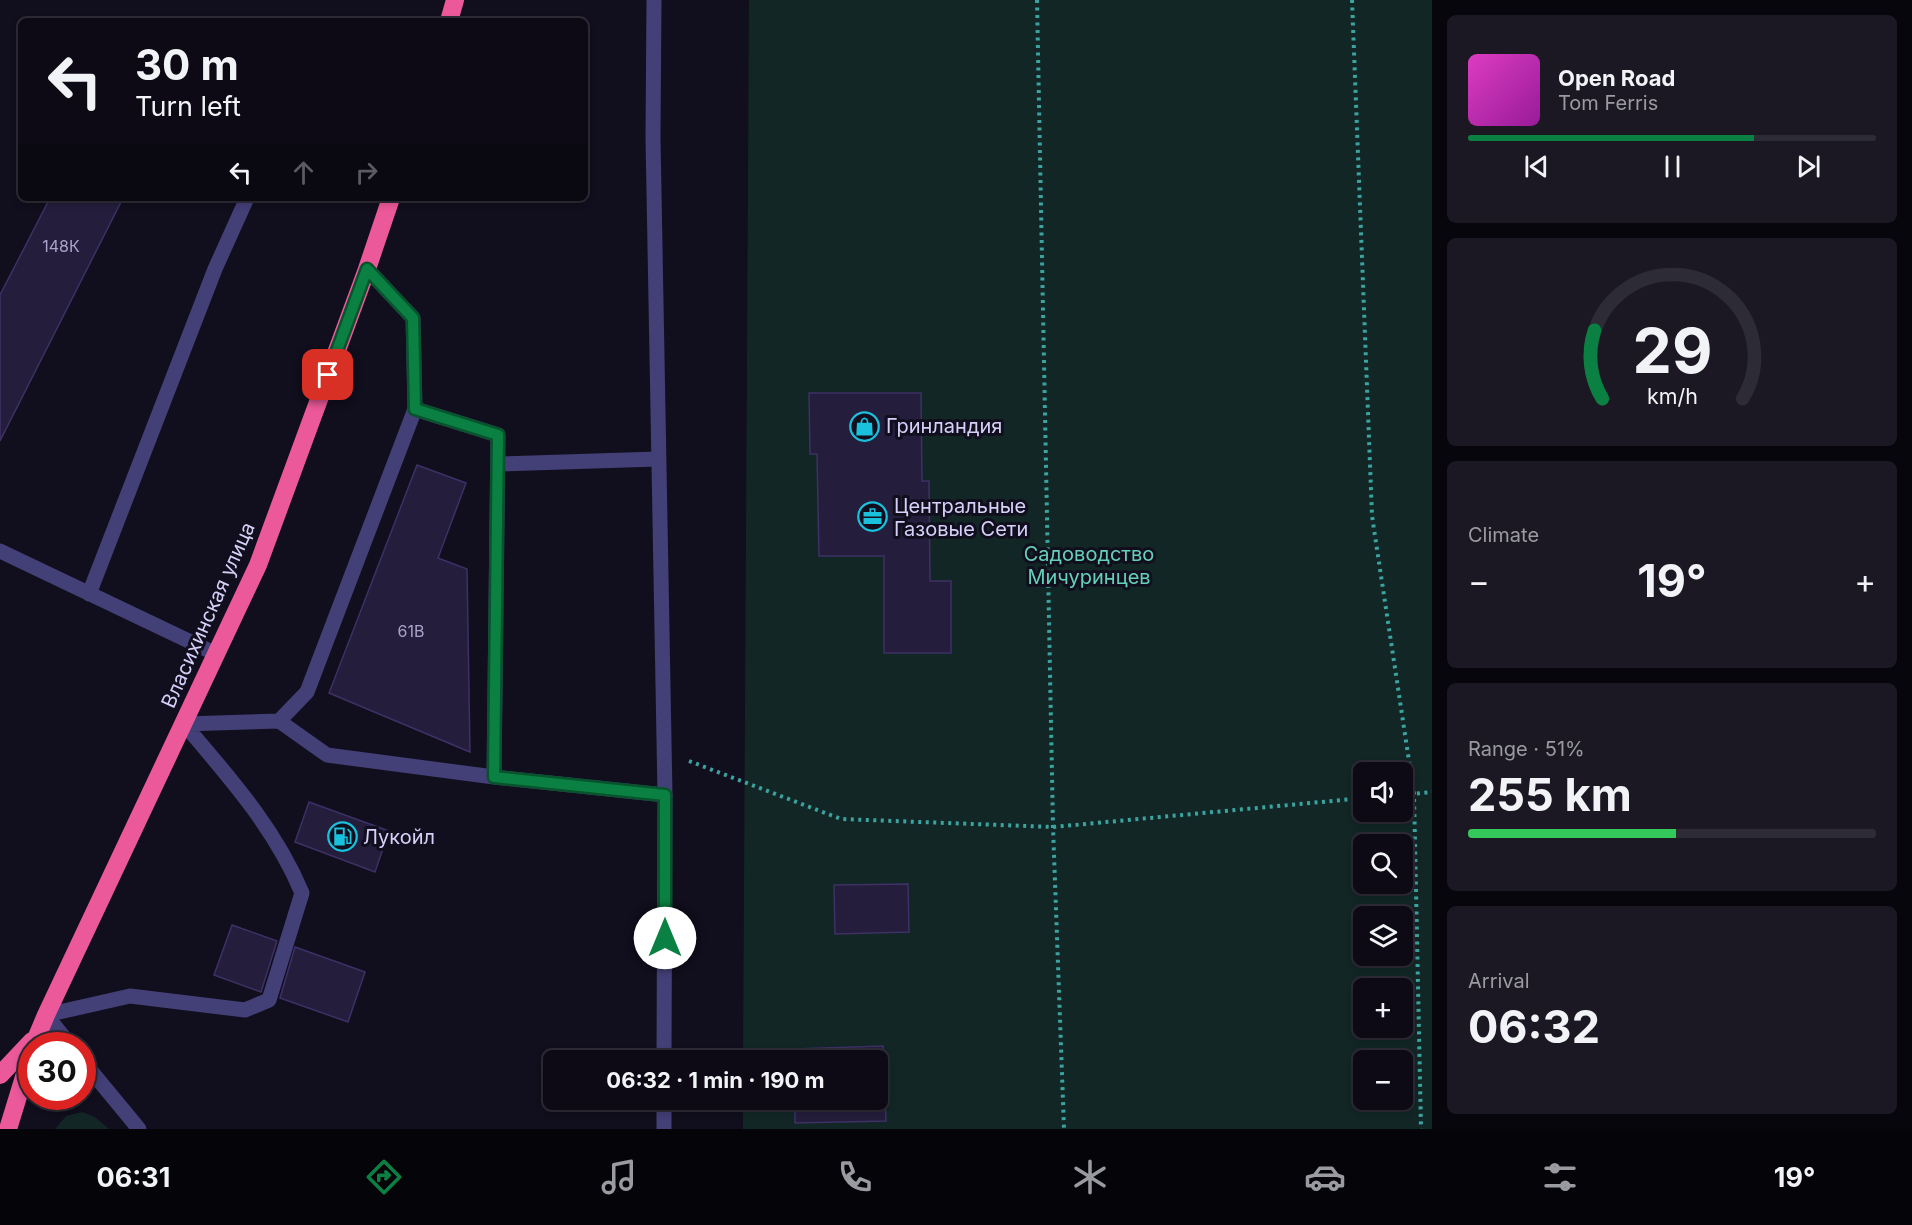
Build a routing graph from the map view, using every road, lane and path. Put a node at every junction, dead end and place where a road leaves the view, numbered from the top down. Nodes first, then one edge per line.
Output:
1 (455, 0) edge
2 (654, 0) edge
3 (1037, 0) edge
4 (1353, 0) edge
5 (450, 18) edge
6 (246, 201) edge
7 (390, 201) edge
8 (367, 269) junction
9 (415, 409) junction
10 (658, 459) junction
11 (499, 464) junction
12 (0, 551) edge
13 (89, 594) junction
14 (216, 654) junction
15 (279, 721) junction
16 (184, 724) junction
17 (663, 751) junction
18 (494, 777) junction
19 (1432, 792) edge
20 (1414, 794) junction
21 (665, 795) junction
22 (1353, 799) edge
23 (1053, 827) junction
24 (46, 1015) junction
25 (39, 1032) edge
26 (60, 1032) edge
27 (664, 1050) edge
28 (18, 1059) edge
29 (0, 1075) edge
30 (96, 1077) edge
31 (18, 1095) edge
32 (664, 1110) edge
33 (8, 1129) edge
34 (139, 1129) edge
35 (664, 1129) edge
36 (1064, 1129) edge
37 (1421, 1129) edge

1 - 5 highway
2 - 10 street
3 - 23 path
4 - 20 path
6 - 13 street
7 - 8 highway, Власихинская улица
8 - 9 street
8 - 14 highway, Власихинская улица
9 - 11 street
9 - 15 street
10 - 11 street
10 - 17 street
11 - 18 street
12 - 13 street
13 - 14 street
14 - 16 highway, Власихинская улица
15 - 16 street
15 - 18 street
16 - 24 highway, Власихинская улица
16 - 24 street
17 - 21 street
17 - 23 path
18 - 21 street
19 - 20 path
20 - 37 path
21 - 27 street
22 - 23 path
23 - 36 path
24 - 25 highway, Власихинская улица
24 - 26 street
28 - 29 highway
30 - 34 street
31 - 33 highway
32 - 35 street

